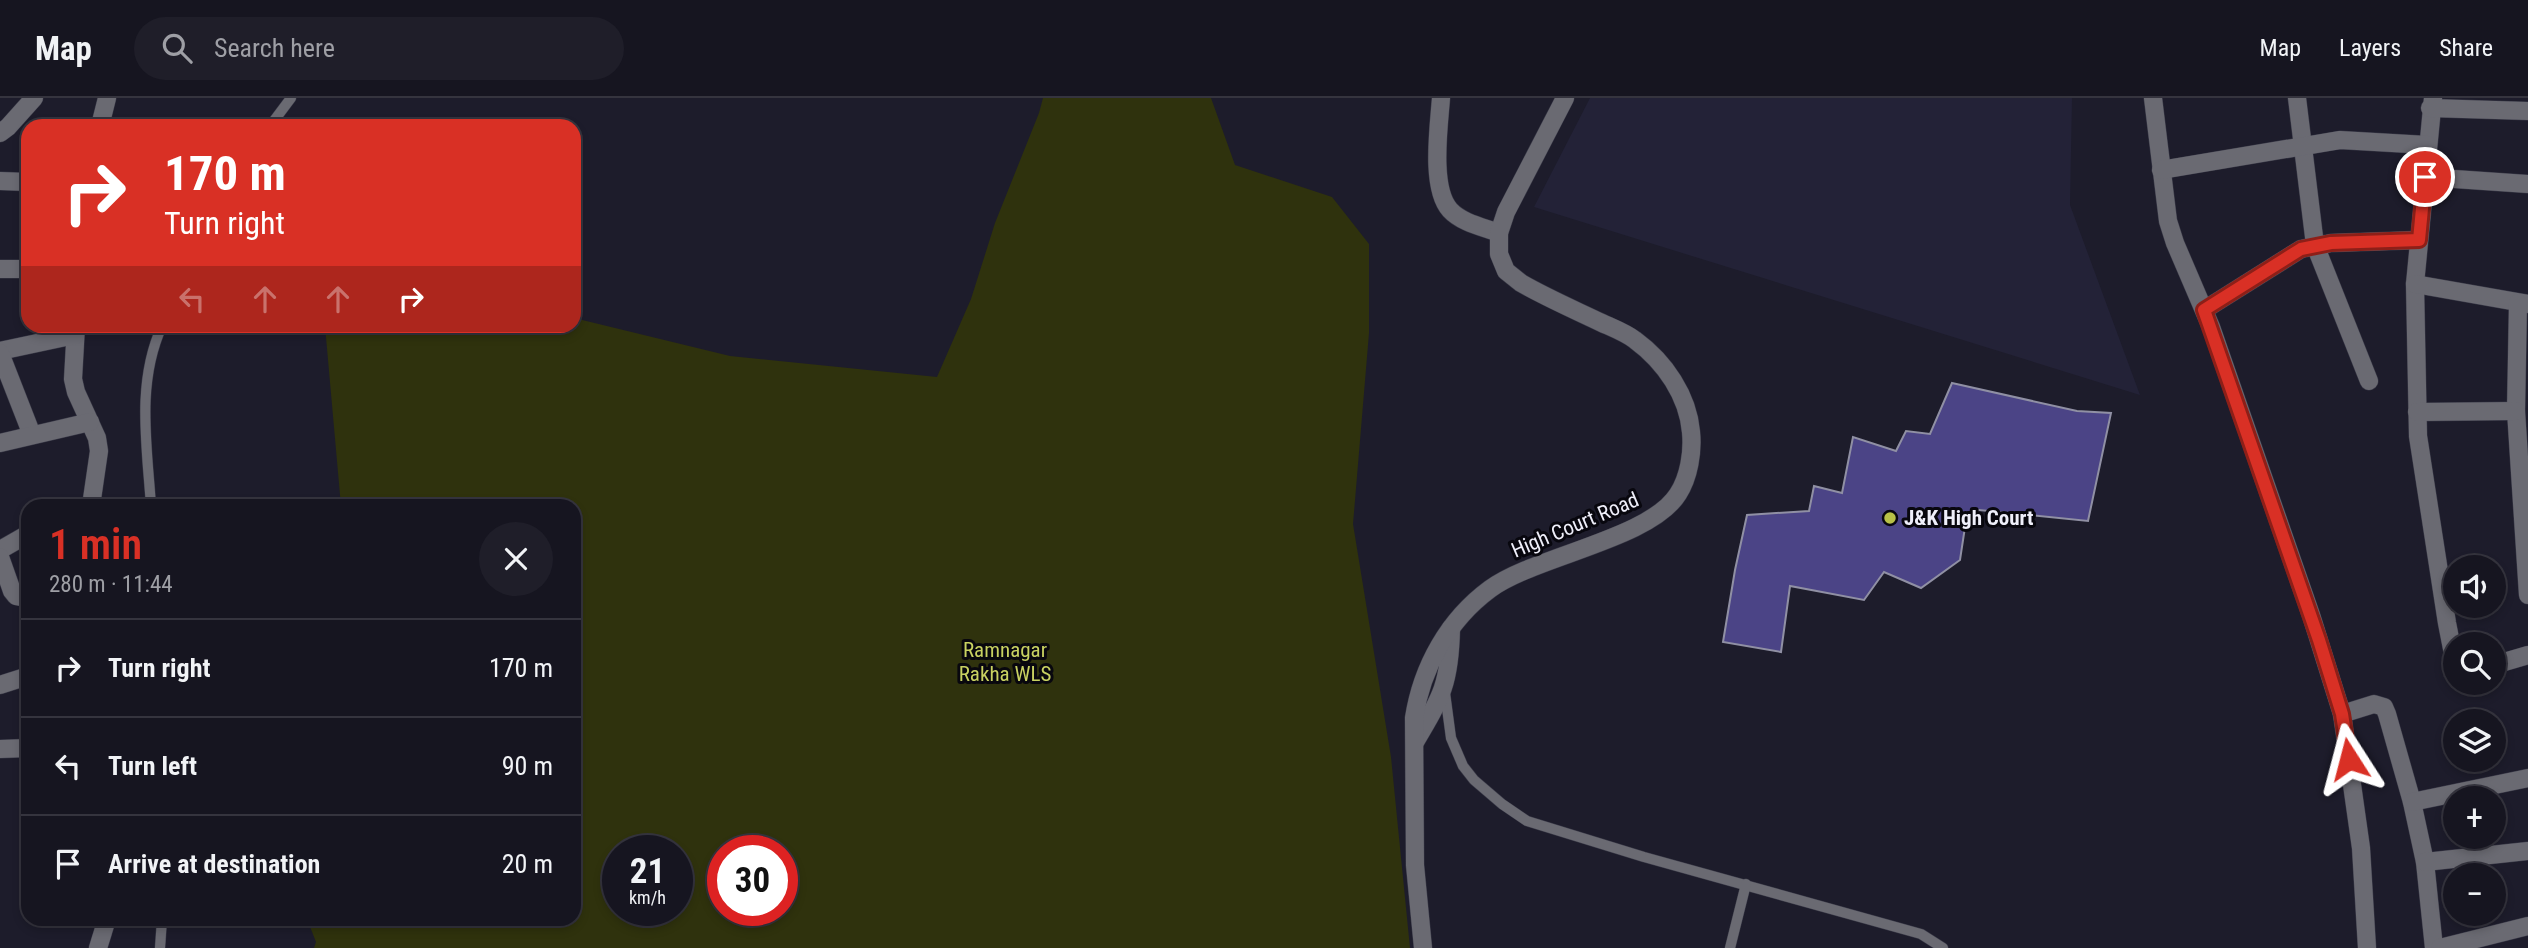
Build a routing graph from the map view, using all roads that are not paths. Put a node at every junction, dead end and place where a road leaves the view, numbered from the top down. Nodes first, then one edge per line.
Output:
1 (34, 98) edge
2 (107, 98) edge
3 (291, 98) edge
4 (1441, 98) edge
5 (1565, 98) edge
6 (2153, 98) edge
7 (2297, 98) edge
8 (2432, 103) edge
9 (2528, 111) edge
10 (102, 119) edge
11 (275, 119) edge
12 (0, 133) edge
13 (2427, 145) junction
14 (2302, 146) junction
15 (2161, 170) junction
16 (2425, 177) junction
17 (0, 181) edge
18 (21, 182) edge
19 (2528, 184) edge
20 (1499, 233) junction
21 (2419, 240) junction
22 (2315, 245) junction
23 (0, 269) edge
24 (21, 270) edge
25 (2415, 284) junction
26 (2523, 303) edge
27 (2204, 310) junction
28 (65, 333) edge
29 (75, 333) edge
30 (160, 333) edge
31 (0, 352) edge
32 (2369, 381) dead end
33 (2516, 411) junction
34 (2417, 412) junction
35 (90, 422) junction
36 (32, 435) junction
37 (0, 443) edge
38 (92, 499) edge
39 (150, 499) edge
40 (21, 538) edge
41 (0, 550) edge
42 (0, 557) edge
43 (2528, 595) edge
44 (21, 597) edge
45 (1451, 628) junction
46 (2449, 632) edge
47 (2528, 655) edge
48 (2506, 661) edge
49 (21, 678) edge
50 (0, 685) edge
51 (1444, 689) junction
52 (2342, 714) junction
53 (1414, 743) junction
54 (21, 748) edge
55 (0, 749) edge
56 (2528, 778) edge
57 (2412, 802) junction
58 (2528, 851) edge
59 (2425, 862) junction
60 (1746, 884) junction
61 (105, 926) edge
62 (162, 926) edge
63 (2528, 926) edge
64 (97, 948) edge
65 (160, 948) edge
66 (1423, 948) edge
67 (1730, 948) edge
68 (1942, 948) edge
69 (2367, 948) edge
70 (2434, 948) edge
71 (2440, 948) edge

1 - 12 street
2 - 10 street
3 - 11 lane
4 - 20 street
5 - 20 street
6 - 15 street
7 - 14 street
8 - 9 street
8 - 13 street
13 - 14 street
13 - 16 street
14 - 15 street
14 - 22 street
15 - 27 street
16 - 19 street
16 - 21 street
17 - 18 street
20 - 45 street, High Court Road
21 - 22 street
21 - 25 street
22 - 27 street
22 - 32 street
23 - 24 street
25 - 26 street
25 - 34 street
26 - 33 street
27 - 52 street
28 - 31 street
29 - 35 street
30 - 39 lane
31 - 36 street
33 - 34 street
33 - 43 street
34 - 46 street
35 - 36 street
35 - 38 street
36 - 37 street
40 - 41 street
42 - 44 street
45 - 51 street
45 - 53 street
47 - 48 street
49 - 50 street
51 - 53 street
51 - 60 lane
52 - 57 street
52 - 69 street
53 - 66 street
54 - 55 street
56 - 57 street
57 - 59 street
58 - 59 street
59 - 70 street
60 - 67 lane
60 - 68 lane
61 - 64 street
62 - 65 lane
63 - 71 street

